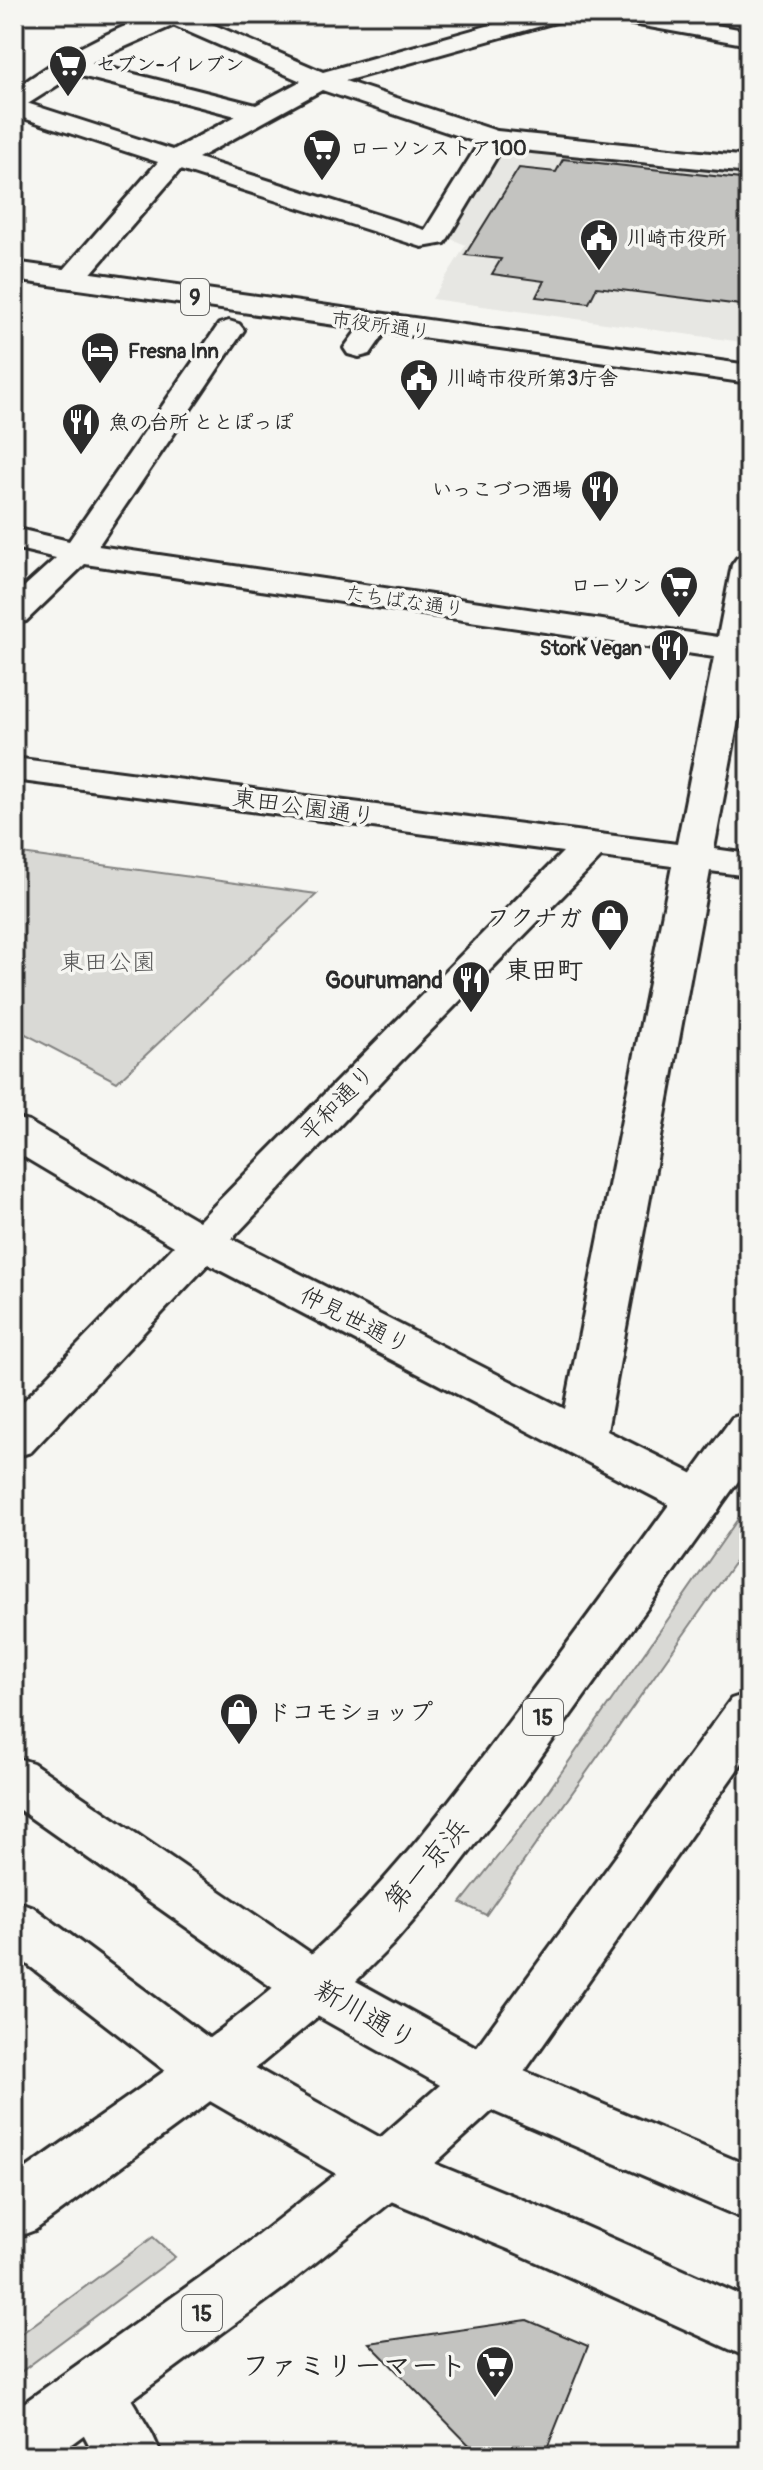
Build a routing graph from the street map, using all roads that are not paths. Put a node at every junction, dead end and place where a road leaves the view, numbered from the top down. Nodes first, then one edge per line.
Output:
1 (557, 14) edge
2 (616, 14) edge
3 (173, 15) edge
4 (749, 38) edge
5 (67, 65) junction
6 (322, 80) junction
7 (14, 105) edge
8 (262, 115) junction
9 (494, 139) junction
10 (174, 160) junction
11 (749, 165) edge
12 (14, 271) edge
13 (73, 294) junction
14 (229, 330) junction
15 (367, 336) junction
16 (749, 374) edge
17 (749, 402) edge
18 (14, 538) edge
19 (77, 553) junction
20 (749, 565) edge
21 (14, 614) edge
22 (742, 650) edge
23 (14, 769) edge
24 (593, 844) junction
25 (695, 857) junction
26 (749, 865) edge
27 (14, 1132) edge
28 (203, 1243) junction
29 (749, 1430) edge
30 (14, 1440) edge
31 (582, 1440) junction
32 (700, 1499) junction
33 (749, 1713) edge
34 (14, 1778) edge
35 (14, 1923) edge
36 (314, 1986) junction
37 (209, 2071) junction
38 (485, 2081) junction
39 (385, 2171) junction
40 (749, 2194) edge
41 (14, 2211) edge
42 (749, 2329) edge
43 (93, 2393) junction
44 (14, 2448) edge
45 (130, 2456) edge

1 - 6 main road
2 - 4 main road
3 - 5 main road
3 - 6 main road
5 - 7 main road
5 - 8 main road
6 - 8 main road
6 - 9 main road
7 - 10 main road
8 - 10 main road
9 - 10 main road
9 - 11 main road
10 - 13 main road
12 - 13 main road, 市役所通り / 9
13 - 14 main road, 市役所通り / 9
13 - 15 main road, 市役所通り / 9
14 - 15 main road, 市役所通り / 9
14 - 19 main road
15 - 16 main road, 市役所通り / 9
15 - 17 main road, 市役所通り / 9
18 - 19 main road, たちばな通り
19 - 21 main road
19 - 22 main road, たちばな通り
20 - 22 main road
22 - 25 main road
23 - 24 main road, 東田公園通り
24 - 25 main road
24 - 28 main road, 平和通り
25 - 26 main road
25 - 31 main road
27 - 28 main road, 仲見世通り
28 - 30 main road, 平和通り
28 - 31 main road, 仲見世通り
29 - 32 main road, 第一京浜 / 15
31 - 32 main road, 仲見世通り
32 - 36 main road, 第一京浜 / 15
33 - 38 main road, 15
34 - 36 main road, 新川通り
35 - 37 main road
36 - 37 main road, 第一京浜 / 15
36 - 38 main road, 新川通り
37 - 39 main road
37 - 41 main road, 第一京浜 / 15
38 - 39 main road, 15
38 - 40 main road, 新川通り
39 - 42 main road
39 - 43 main road, 15
43 - 44 main road, 15
43 - 45 main road

